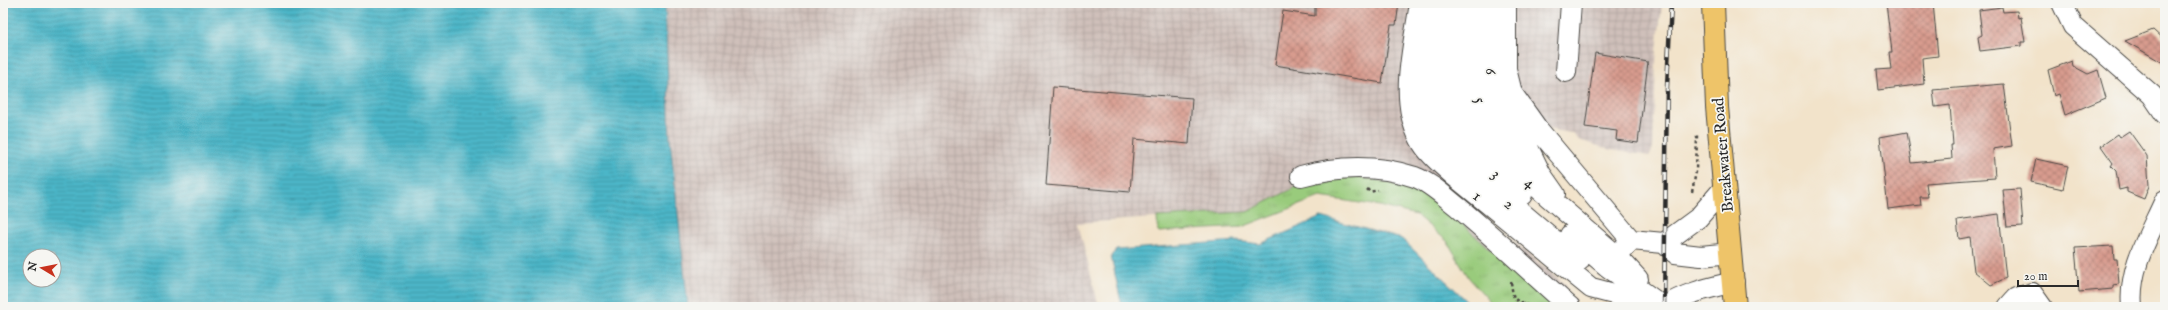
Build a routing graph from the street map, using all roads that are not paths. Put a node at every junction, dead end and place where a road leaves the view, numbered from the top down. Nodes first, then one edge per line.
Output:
1 (1420, 3) edge
2 (1434, 3) edge
3 (1448, 3) edge
4 (1463, 3) edge
5 (1477, 3) edge
6 (1491, 3) edge
7 (1506, 3) edge
8 (1571, 3) edge
9 (1713, 3) edge
10 (2062, 3) edge
11 (1566, 72) dead end
12 (2165, 114) edge
13 (1541, 174) junction
14 (1301, 176) dead end
15 (1724, 188) junction
16 (2165, 200) edge
17 (1569, 215) junction
18 (1631, 240) junction
19 (1664, 243) junction
20 (1731, 253) junction
21 (1604, 272) junction
22 (1734, 282) junction
23 (1570, 307) edge
24 (1573, 307) edge
25 (1663, 307) edge
26 (1735, 307) edge
27 (2008, 307) edge
28 (2042, 307) edge
29 (2132, 307) edge

1 - 21 street, 1
2 - 21 street, 2
3 - 21 street, 3
4 - 17 street, 4
5 - 13 street, 5
6 - 13 street, 6
7 - 18 street
8 - 11 street
9 - 15 highway, Breakwater Road
10 - 12 street
13 - 17 street
14 - 23 street
15 - 19 street
15 - 20 highway, Breakwater Road
16 - 29 street
17 - 21 street, 4
18 - 19 street
18 - 21 street
19 - 20 street
20 - 22 highway, Breakwater Road
21 - 24 street
21 - 25 street, 1
21 - 25 street, 3
22 - 25 street
22 - 26 highway, Breakwater Road
27 - 28 street

